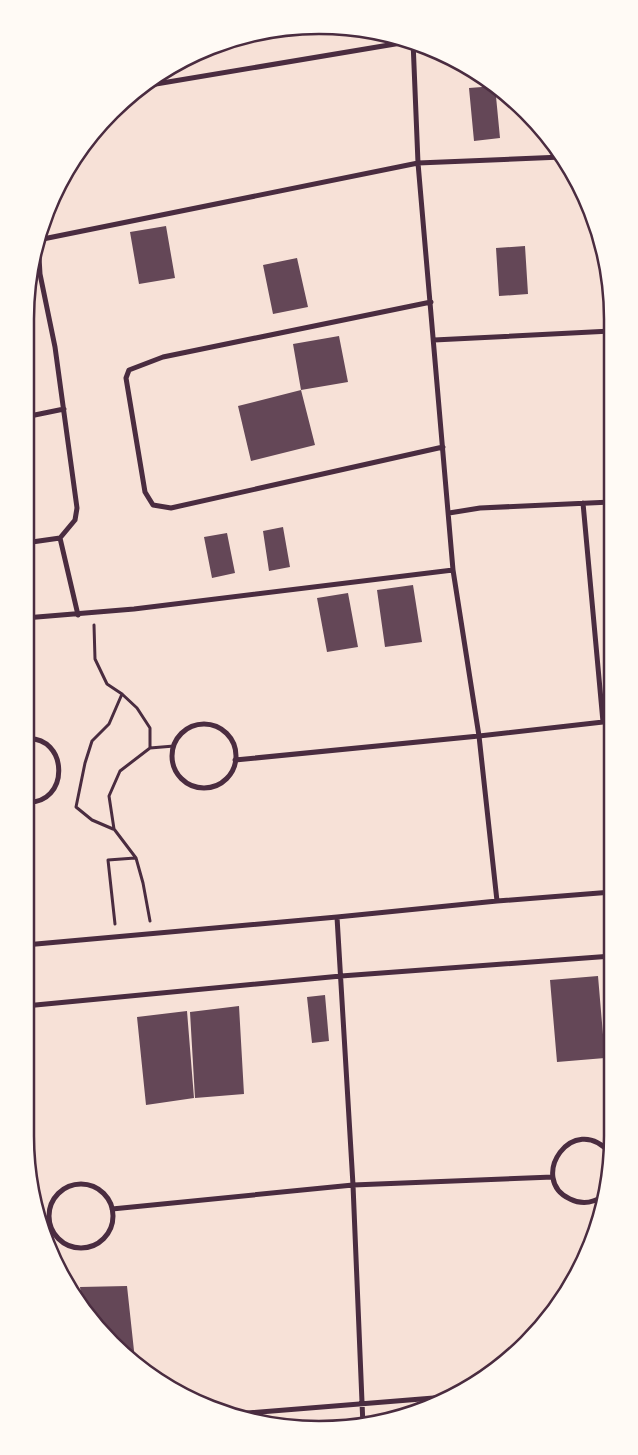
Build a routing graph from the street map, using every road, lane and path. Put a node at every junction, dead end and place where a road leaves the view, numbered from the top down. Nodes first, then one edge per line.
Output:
1 (396, 44) edge
2 (413, 50) edge
3 (159, 84) edge
4 (553, 157) edge
5 (418, 163) junction
6 (45, 239) edge
7 (39, 262) edge
8 (40, 274) joint
9 (431, 302) junction
10 (604, 331) edge
11 (434, 340) junction
12 (64, 409) junction
13 (34, 415) edge
14 (443, 447) junction
15 (604, 502) edge
16 (583, 503) junction
17 (448, 513) junction
18 (60, 538) junction
19 (34, 542) edge
20 (453, 570) junction
21 (94, 613) junction
22 (78, 615) junction
23 (34, 617) edge
24 (122, 694) junction
25 (603, 722) joint
26 (479, 736) junction
27 (34, 740) edge
28 (174, 746) junction
29 (150, 748) junction
30 (235, 760) junction
31 (34, 801) edge
32 (114, 829) junction
33 (136, 858) junction
34 (604, 893) edge
35 (497, 901) junction
36 (337, 917) junction
37 (152, 934) junction
38 (116, 937) junction
39 (34, 943) edge
40 (604, 957) edge
41 (341, 976) junction
42 (34, 1005) edge
43 (604, 1147) edge
44 (553, 1177) junction
45 (353, 1185) junction
46 (598, 1199) edge
47 (112, 1209) junction
48 (45, 1217) edge
49 (49, 1217) junction
50 (432, 1398) edge
51 (362, 1404) junction
52 (249, 1413) edge
53 (363, 1418) edge

1 - 3 street
2 - 5 street
4 - 5 street
5 - 6 street
5 - 9 street
7 - 8 street
8 - 12 street
9 - 11 street
9 - 14 street
10 - 11 street
11 - 14 street
12 - 13 street
12 - 18 street
14 - 17 street
15 - 16 street
16 - 17 street
16 - 25 street
17 - 20 street
18 - 19 street
18 - 22 street
20 - 21 street
20 - 26 street
21 - 22 street
21 - 24 path
22 - 23 street
24 - 29 path
24 - 32 path
25 - 26 street
26 - 30 street
26 - 35 street
27 - 31 street
28 - 29 path
28 - 30 street
28 - 30 street
29 - 32 path
32 - 33 path
33 - 37 path
33 - 38 path
34 - 35 street
35 - 36 street
36 - 37 street
36 - 41 street
37 - 38 street
38 - 39 street
40 - 41 street
41 - 42 street
41 - 45 street
43 - 44 street
44 - 45 street
44 - 46 street
45 - 47 street
45 - 51 street
47 - 49 street
47 - 49 street
48 - 49 path
50 - 51 street
51 - 52 street
51 - 53 street

